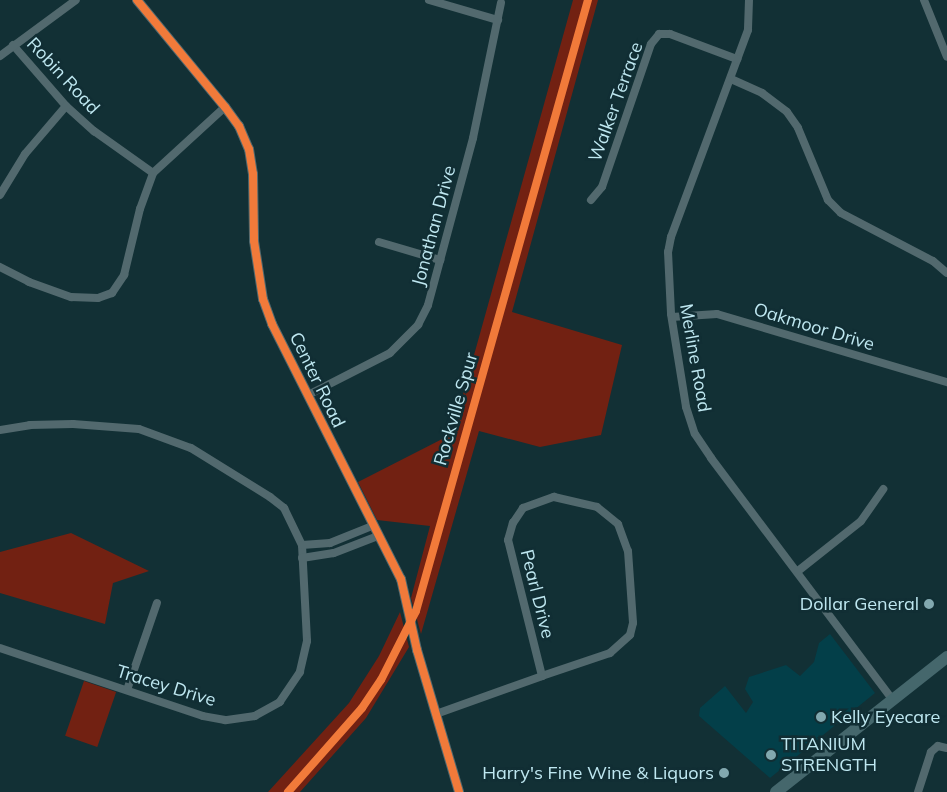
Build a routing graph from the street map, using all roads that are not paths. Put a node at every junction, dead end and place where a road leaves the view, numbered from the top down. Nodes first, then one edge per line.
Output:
1 (76, 0) edge
2 (137, 0) edge
3 (429, 0) edge
4 (749, 0) edge
5 (924, 0) edge
6 (501, 3) dead end
7 (498, 20) junction
8 (13, 45) junction
9 (0, 56) edge
10 (947, 57) edge
11 (737, 59) junction
12 (731, 79) junction
13 (66, 106) junction
14 (225, 107) junction
15 (153, 173) junction
16 (0, 195) edge
17 (592, 200) dead end
18 (380, 242) dead end
19 (440, 260) junction
20 (0, 267) edge
21 (947, 273) edge
22 (672, 316) junction
23 (947, 382) edge
24 (308, 395) junction
25 (0, 430) edge
26 (883, 490) dead end
27 (372, 526) junction
28 (378, 536) junction
29 (302, 545) junction
30 (302, 558) junction
31 (798, 571) junction
32 (157, 603) dead end
33 (0, 648) edge
34 (947, 657) edge
35 (542, 676) junction
36 (127, 690) junction
37 (892, 699) junction
38 (436, 714) junction
39 (947, 748) edge
40 (459, 792) edge
41 (776, 792) edge
42 (918, 792) edge

1 - 8 street, Robin Road
2 - 14 street, Center Road
3 - 7 street
4 - 11 street, Merline Road
5 - 10 street
6 - 7 street, Jonathan Drive
7 - 19 street, Jonathan Drive
8 - 9 street
8 - 13 street, Robin Road
11 - 12 street, Merline Road
11 - 17 street, Walker Terrace
12 - 21 street
12 - 22 street, Merline Road
13 - 15 street, Robin Road
13 - 16 street
14 - 15 street
14 - 24 street, Center Road
15 - 20 street
18 - 19 street
19 - 24 street, Jonathan Drive
22 - 23 street, Oakmoor Drive
22 - 31 street, Merline Road
24 - 27 street, Center Road
25 - 29 street
26 - 31 street
27 - 28 street, Center Road
27 - 29 street
28 - 30 street
28 - 38 street, Center Road
29 - 30 street, Tracey Drive
30 - 36 street, Tracey Drive
31 - 37 street, Merline Road
32 - 36 street
33 - 36 street, Tracey Drive
34 - 37 main road
35 - 35 street, Pearl Drive
35 - 38 street, Pearl Drive
37 - 41 main road
38 - 40 street, Center Road
39 - 42 street

